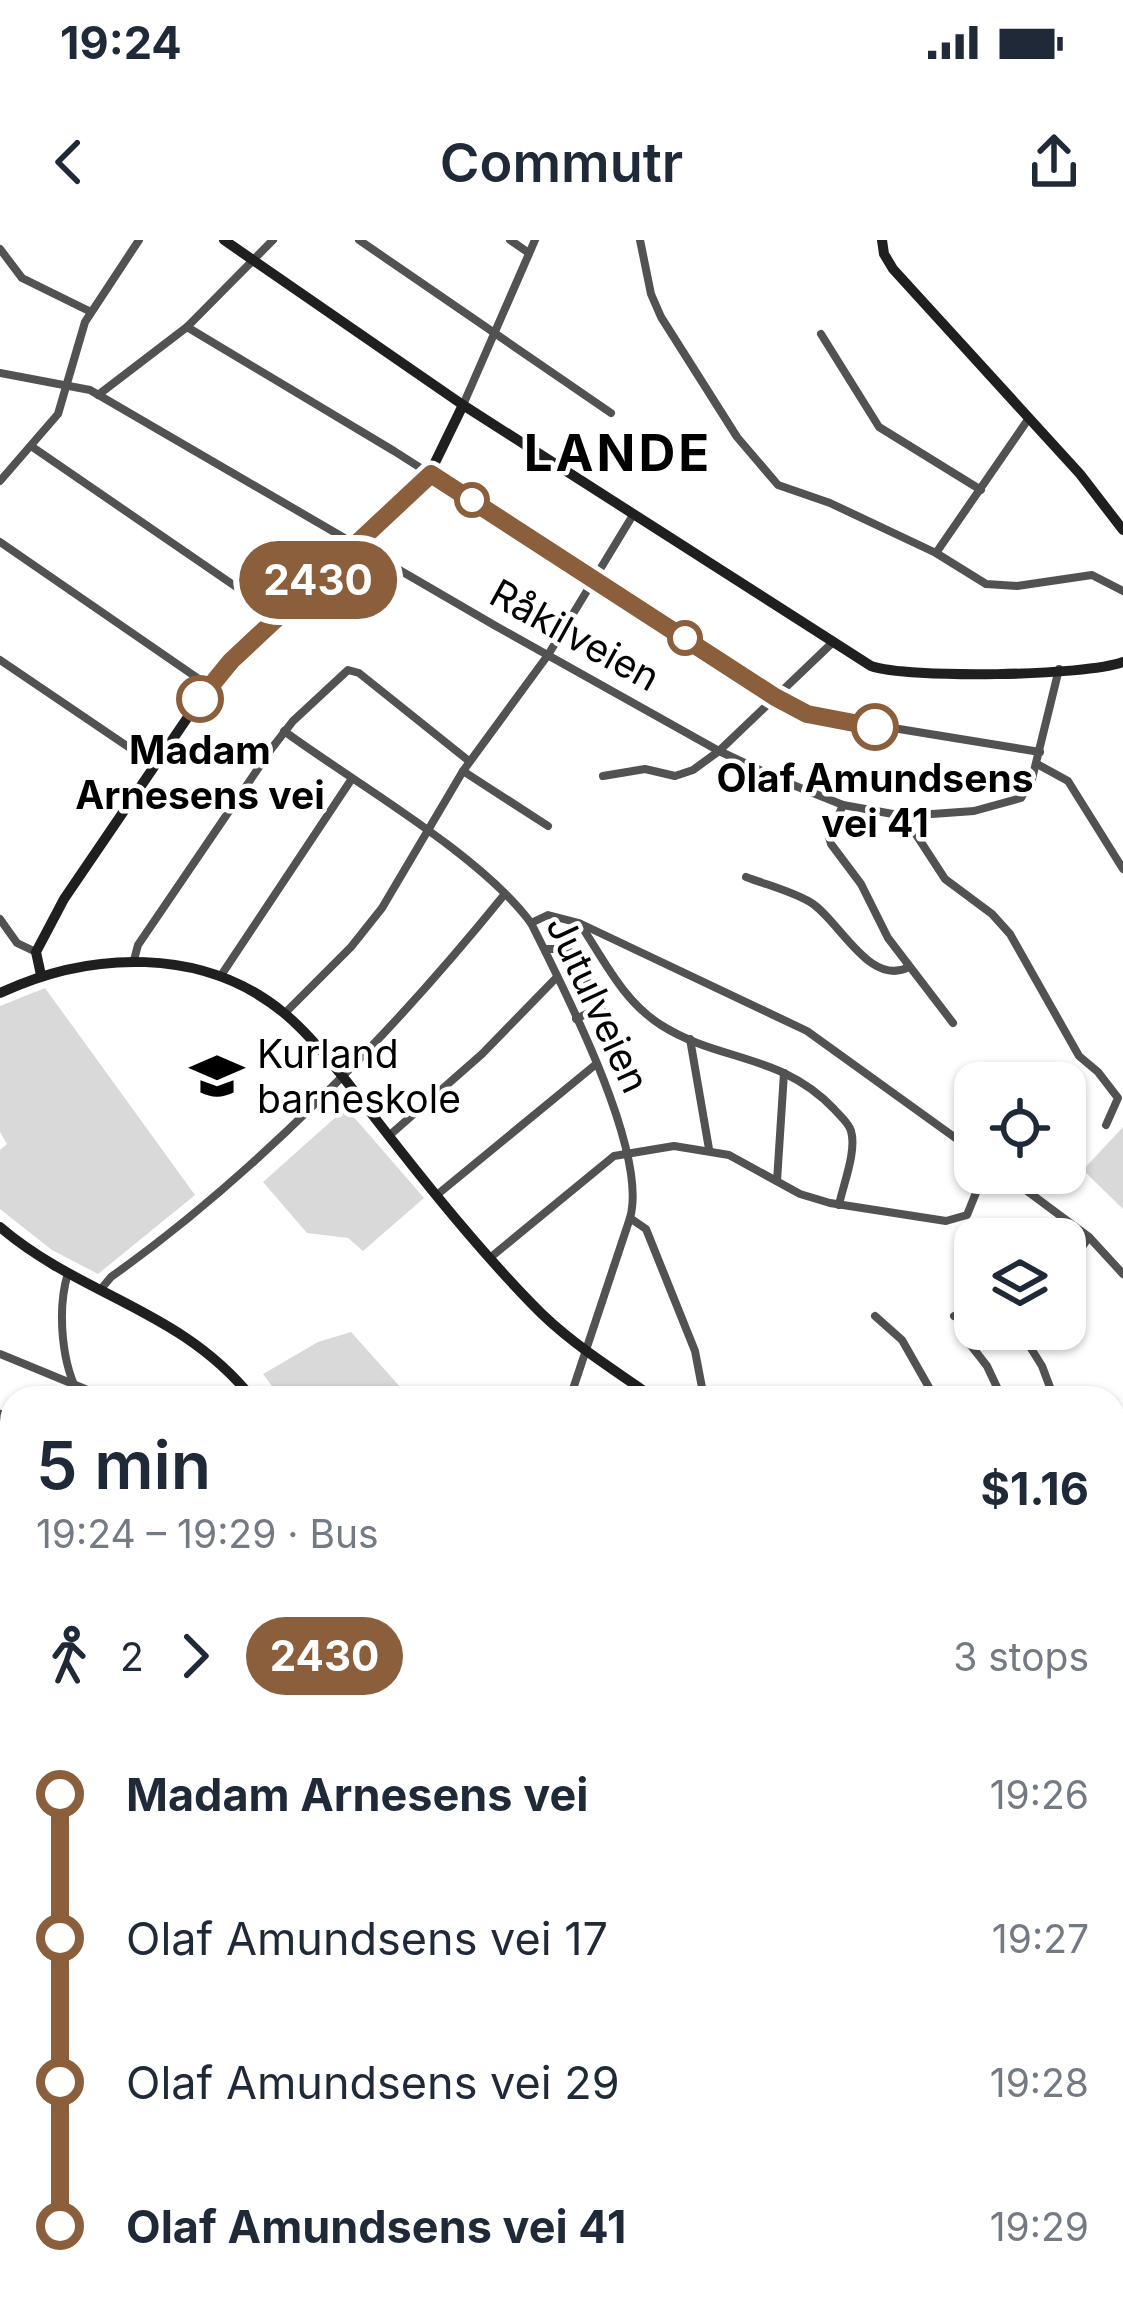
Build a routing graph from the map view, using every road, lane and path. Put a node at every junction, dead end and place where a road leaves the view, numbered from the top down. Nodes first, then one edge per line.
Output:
1 (139, 240) edge
2 (224, 240) edge
3 (273, 240) edge
4 (359, 240) edge
5 (510, 240) edge
6 (535, 240) edge
7 (640, 240) edge
8 (882, 240) edge
9 (0, 249) edge
10 (530, 254) junction
11 (254, 262) junction
12 (91, 312) junction
13 (187, 327) junction
14 (494, 333) junction
15 (821, 334) dead end
16 (0, 374) edge
17 (68, 385) junction
18 (98, 395) junction
19 (463, 405) junction
20 (611, 413) dead end
21 (1029, 418) junction
22 (31, 446) junction
23 (431, 474) junction
24 (0, 481) edge
25 (981, 490) junction
26 (632, 514) junction
27 (1123, 530) edge
28 (0, 542) edge
29 (357, 544) junction
30 (936, 554) junction
31 (593, 578) junction
32 (1123, 591) edge
33 (280, 617) junction
34 (831, 644) junction
35 (548, 655) junction
36 (0, 660) edge
37 (1123, 662) edge
38 (1059, 669) junction
39 (209, 686) junction
40 (775, 697) junction
41 (284, 731) junction
42 (719, 751) junction
43 (1040, 752) junction
44 (469, 761) junction
45 (1037, 764) junction
46 (155, 765) junction
47 (463, 771) junction
48 (603, 776) dead end
49 (351, 780) junction
50 (843, 805) junction
51 (904, 816) junction
52 (548, 826) dead end
53 (428, 833) junction
54 (1123, 868) edge
55 (746, 878) dead end
56 (504, 895) junction
57 (0, 919) edge
58 (579, 922) junction
59 (531, 923) junction
60 (544, 949) junction
61 (36, 952) junction
62 (134, 960) junction
63 (909, 967) junction
64 (41, 975) junction
65 (557, 977) junction
66 (219, 978) junction
67 (0, 993) edge
68 (600, 1006) junction
69 (284, 1014) junction
70 (576, 1018) junction
71 (608, 1022) dead end
72 (953, 1023) dead end
73 (691, 1039) junction
74 (595, 1065) junction
75 (784, 1072) junction
76 (342, 1074) junction
77 (1106, 1125) dead end
78 (391, 1134) junction
79 (954, 1137) edge
80 (709, 1149) junction
81 (628, 1155) junction
82 (777, 1181) junction
83 (438, 1194) junction
84 (977, 1194) edge
85 (1031, 1194) edge
86 (839, 1205) junction
87 (630, 1218) junction
88 (0, 1227) edge
89 (1089, 1237) junction
90 (1086, 1241) edge
91 (490, 1257) junction
92 (68, 1273) junction
93 (1123, 1274) edge
94 (100, 1289) junction
95 (875, 1316) dead end
96 (975, 1350) edge
97 (1032, 1350) edge
98 (585, 1351) junction
99 (0, 1354) edge
100 (70, 1381) junction
101 (73, 1386) edge
102 (81, 1386) edge
103 (240, 1386) edge
104 (574, 1386) edge
105 (636, 1386) edge
106 (702, 1386) edge
107 (928, 1386) edge
108 (996, 1386) edge
109 (1050, 1386) edge

1 - 12 street
2 - 11 street
3 - 11 street
4 - 14 street
5 - 10 street
6 - 10 street
7 - 30 street
8 - 21 street
9 - 12 street
10 - 14 street
11 - 13 street
11 - 19 street
12 - 17 street
13 - 18 street
13 - 23 street
14 - 19 street
14 - 20 street
15 - 25 street
16 - 17 street, Råkilveien
17 - 18 street, Råkilveien
17 - 22 street
18 - 29 street, Råkilveien
19 - 23 street
19 - 26 street
21 - 25 street
21 - 27 street
22 - 24 street
22 - 33 street
23 - 29 street
23 - 31 street
25 - 30 street
26 - 31 street
26 - 34 street
28 - 39 street
29 - 33 street
29 - 35 street, Råkilveien
30 - 32 street
31 - 35 street
31 - 40 street
33 - 39 street
34 - 38 street
34 - 40 street
35 - 42 street, Råkilveien
35 - 44 street
36 - 46 street
37 - 38 street
38 - 43 street, Råkilveien
39 - 46 street
40 - 42 street
40 - 43 street
41 - 44 street
41 - 49 street, Jutulveien
41 - 62 street
42 - 48 street
42 - 50 street, Råkilveien
43 - 45 street, Råkilveien
44 - 47 street
45 - 51 street, Råkilveien
45 - 54 street
46 - 61 street
47 - 52 street
47 - 53 street
49 - 53 street, Jutulveien
49 - 66 street
50 - 51 street, Råkilveien
50 - 63 street
51 - 77 street
53 - 56 street, Jutulveien
53 - 69 street
55 - 63 street
56 - 59 street, Jutulveien
56 - 76 street
57 - 61 street
58 - 59 street
58 - 73 street
58 - 79 street
59 - 60 street, Jutulveien
60 - 65 street, Jutulveien
60 - 68 street
61 - 64 street
62 - 64 street
62 - 66 street
63 - 72 street
64 - 67 street
65 - 70 street, Jutulveien
65 - 78 street
66 - 69 street
68 - 70 street
68 - 71 street
69 - 76 street
70 - 74 street, Jutulveien
73 - 75 street
73 - 80 street
74 - 81 street, Jutulveien
74 - 83 street
75 - 82 street
75 - 86 street
76 - 78 street
76 - 94 street
78 - 83 street
80 - 81 street
80 - 82 street
81 - 87 street, Jutulveien
81 - 91 street
82 - 86 street
83 - 91 street
84 - 86 street
85 - 89 street
87 - 98 street
87 - 106 street
88 - 92 street
89 - 90 street
89 - 93 street
91 - 98 street
92 - 94 street
92 - 100 street
94 - 103 street
95 - 107 street
96 - 108 street
97 - 109 street
98 - 104 street
98 - 105 street
99 - 100 street
100 - 101 street
100 - 102 street

